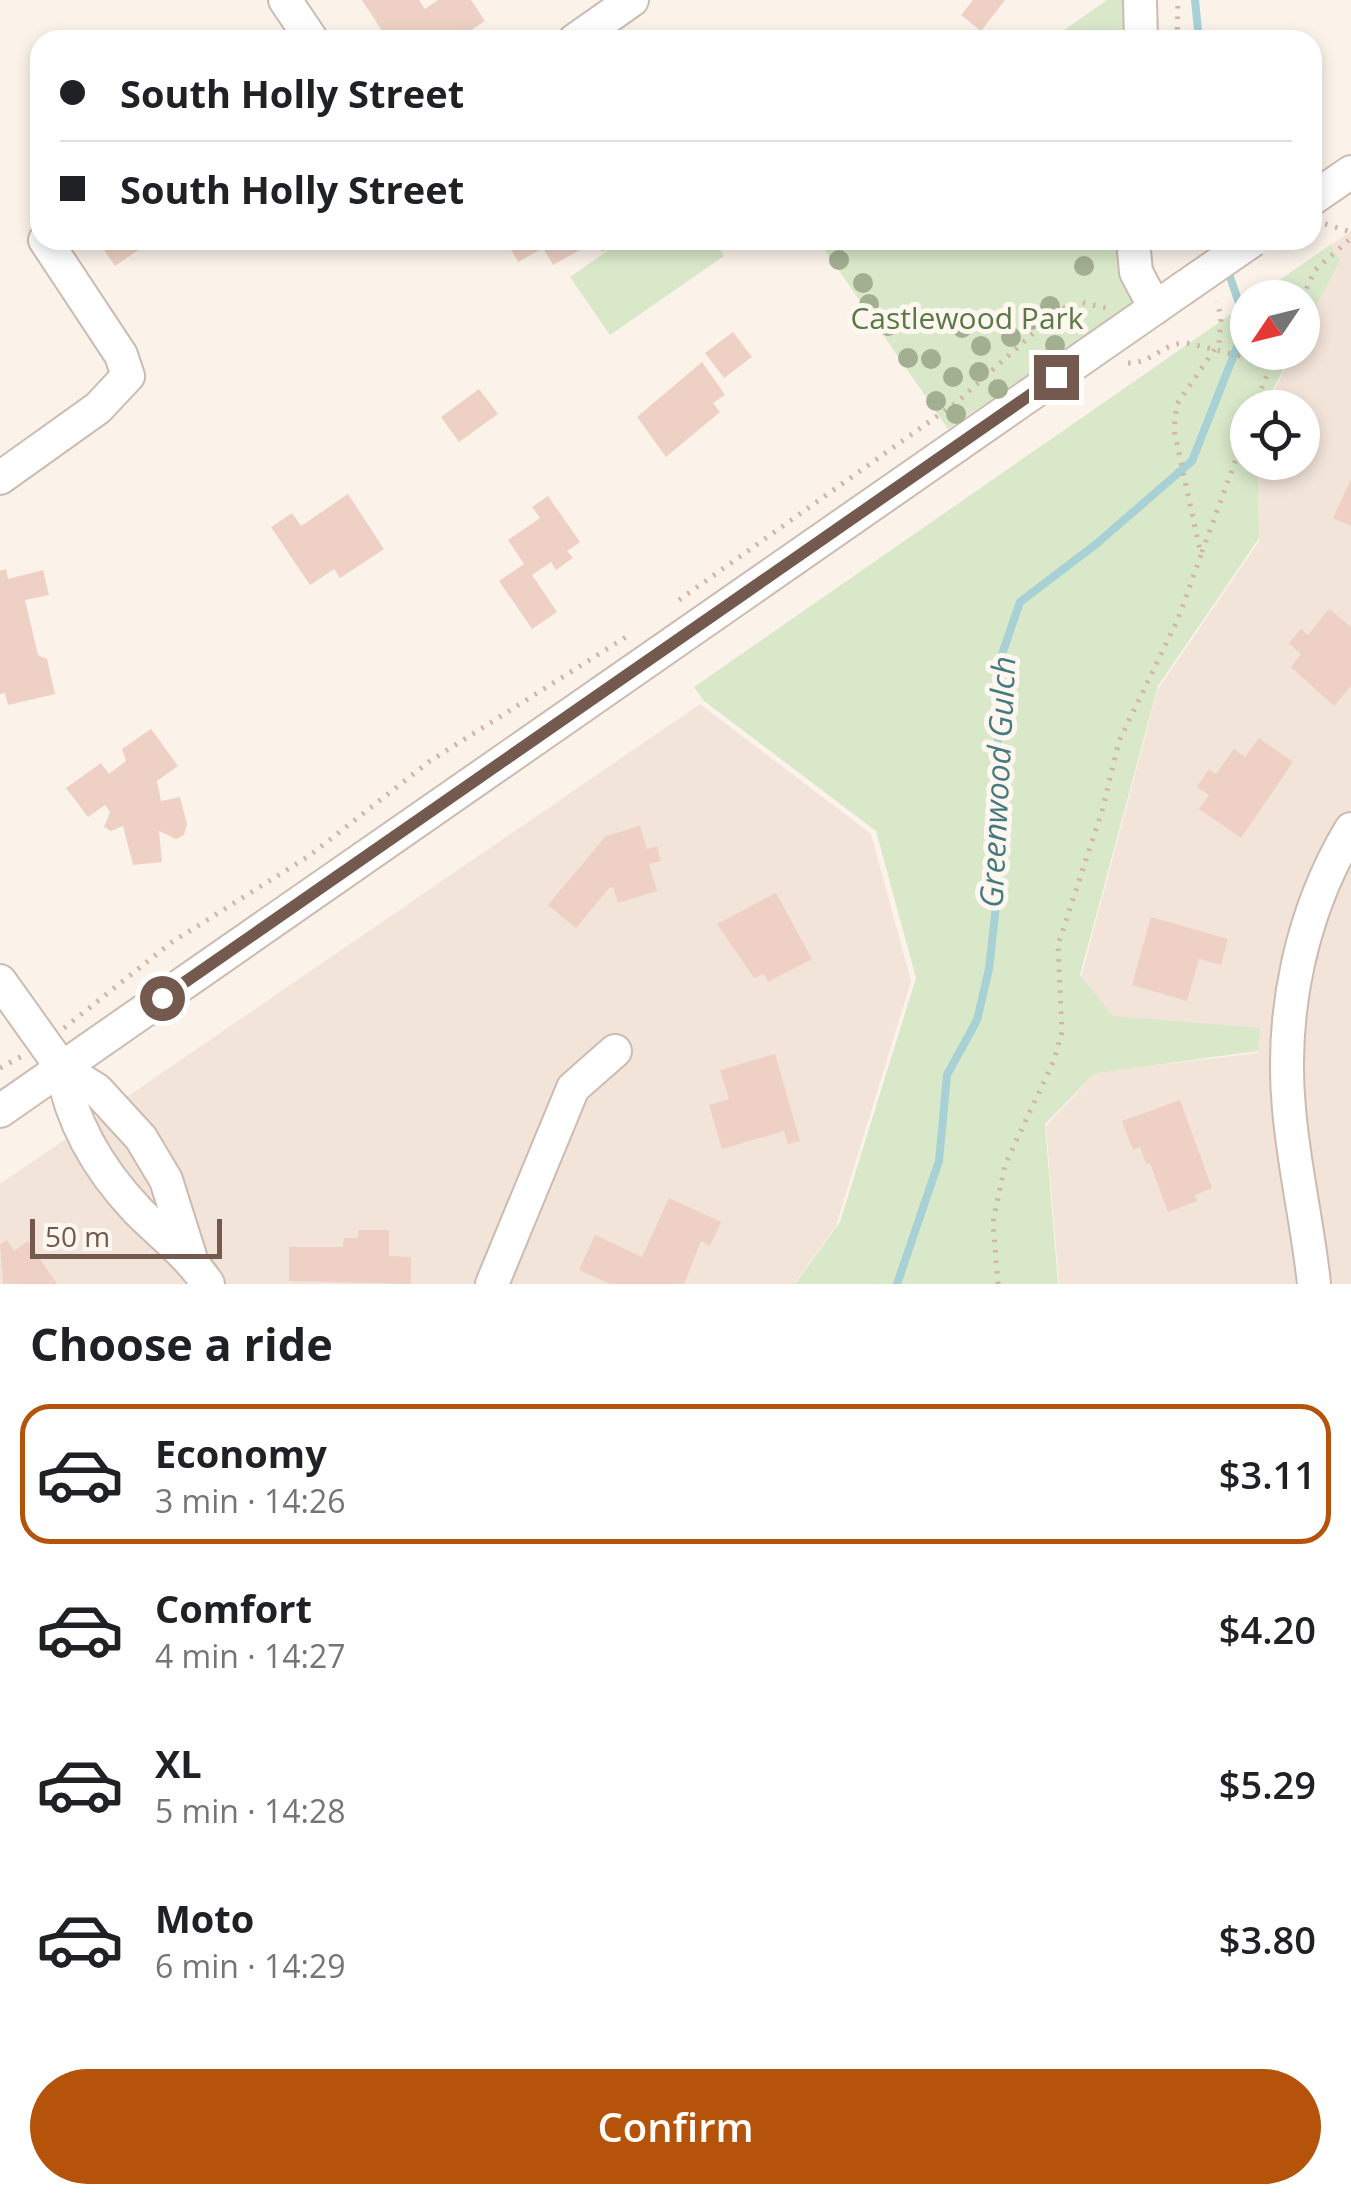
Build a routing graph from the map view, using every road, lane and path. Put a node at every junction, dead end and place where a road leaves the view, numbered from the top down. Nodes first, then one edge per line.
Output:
1 (285, 0) edge
2 (632, 0) edge
3 (1140, 0) edge
4 (1178, 0) edge
5 (305, 30) edge
6 (589, 30) edge
7 (1141, 30) edge
8 (1178, 30) edge
9 (1351, 172) edge
10 (1322, 191) edge
11 (1322, 226) edge
12 (1351, 235) edge
13 (52, 250) edge
14 (1134, 250) edge
15 (1240, 250) edge
16 (1310, 280) edge
17 (1183, 296) junction
18 (1106, 307) dead end
19 (1230, 353) edge
20 (1128, 364) dead end
21 (1230, 474) edge
22 (0, 478) edge
23 (1200, 555) junction
24 (670, 607) dead end
25 (632, 634) dead end
26 (1351, 829) edge
27 (0, 981) edge
28 (614, 1050) dead end
29 (53, 1056) junction
30 (0, 1068) edge
31 (0, 1111) edge
32 (190, 1256) junction
33 (208, 1284) edge
34 (492, 1284) edge
35 (998, 1284) edge
36 (1314, 1284) edge

1 - 5 street
2 - 6 street
3 - 7 street
4 - 8 path
9 - 10 street
11 - 12 path
12 - 16 path
13 - 22 street
14 - 17 street
15 - 17 street, bridge
17 - 23 path
17 - 29 street
18 - 24 path
19 - 20 path, bridge
21 - 23 path
23 - 35 path
25 - 29 path
26 - 36 street
27 - 29 street
28 - 34 street
29 - 30 path
29 - 31 street
29 - 32 street
29 - 32 street
32 - 33 street

